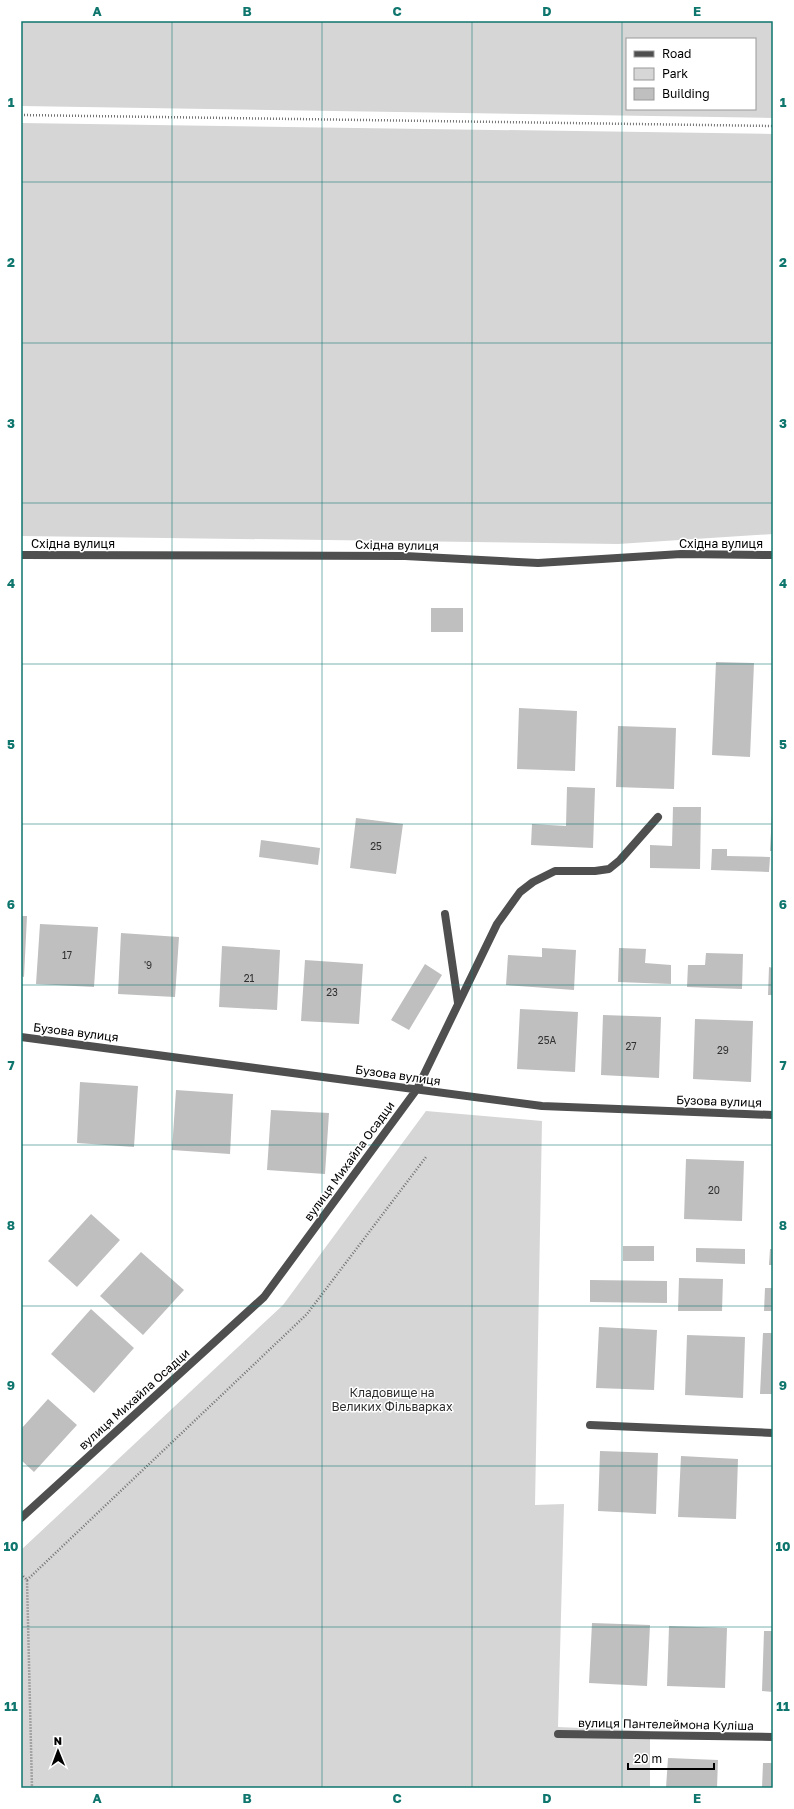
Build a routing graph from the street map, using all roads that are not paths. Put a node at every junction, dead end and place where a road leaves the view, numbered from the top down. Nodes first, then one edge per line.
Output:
1 (21, 555) edge
2 (773, 555) edge
3 (658, 818) dead end
4 (445, 914) dead end
5 (458, 1004) junction
6 (21, 1037) edge
7 (417, 1089) junction
8 (773, 1116) edge
9 (590, 1425) dead end
10 (773, 1433) edge
11 (21, 1518) edge
12 (558, 1734) dead end
13 (773, 1737) edge

1 - 2 street, Східна вулиця
3 - 5 street, вулиця Михайла Осадци
4 - 5 street
5 - 7 street, вулиця Михайла Осадци
6 - 7 street, Бузова вулиця
7 - 8 street, Бузова вулиця
7 - 11 street, вулиця Михайла Осадци
9 - 10 street
12 - 13 street, вулиця Пантелеймона Куліша

